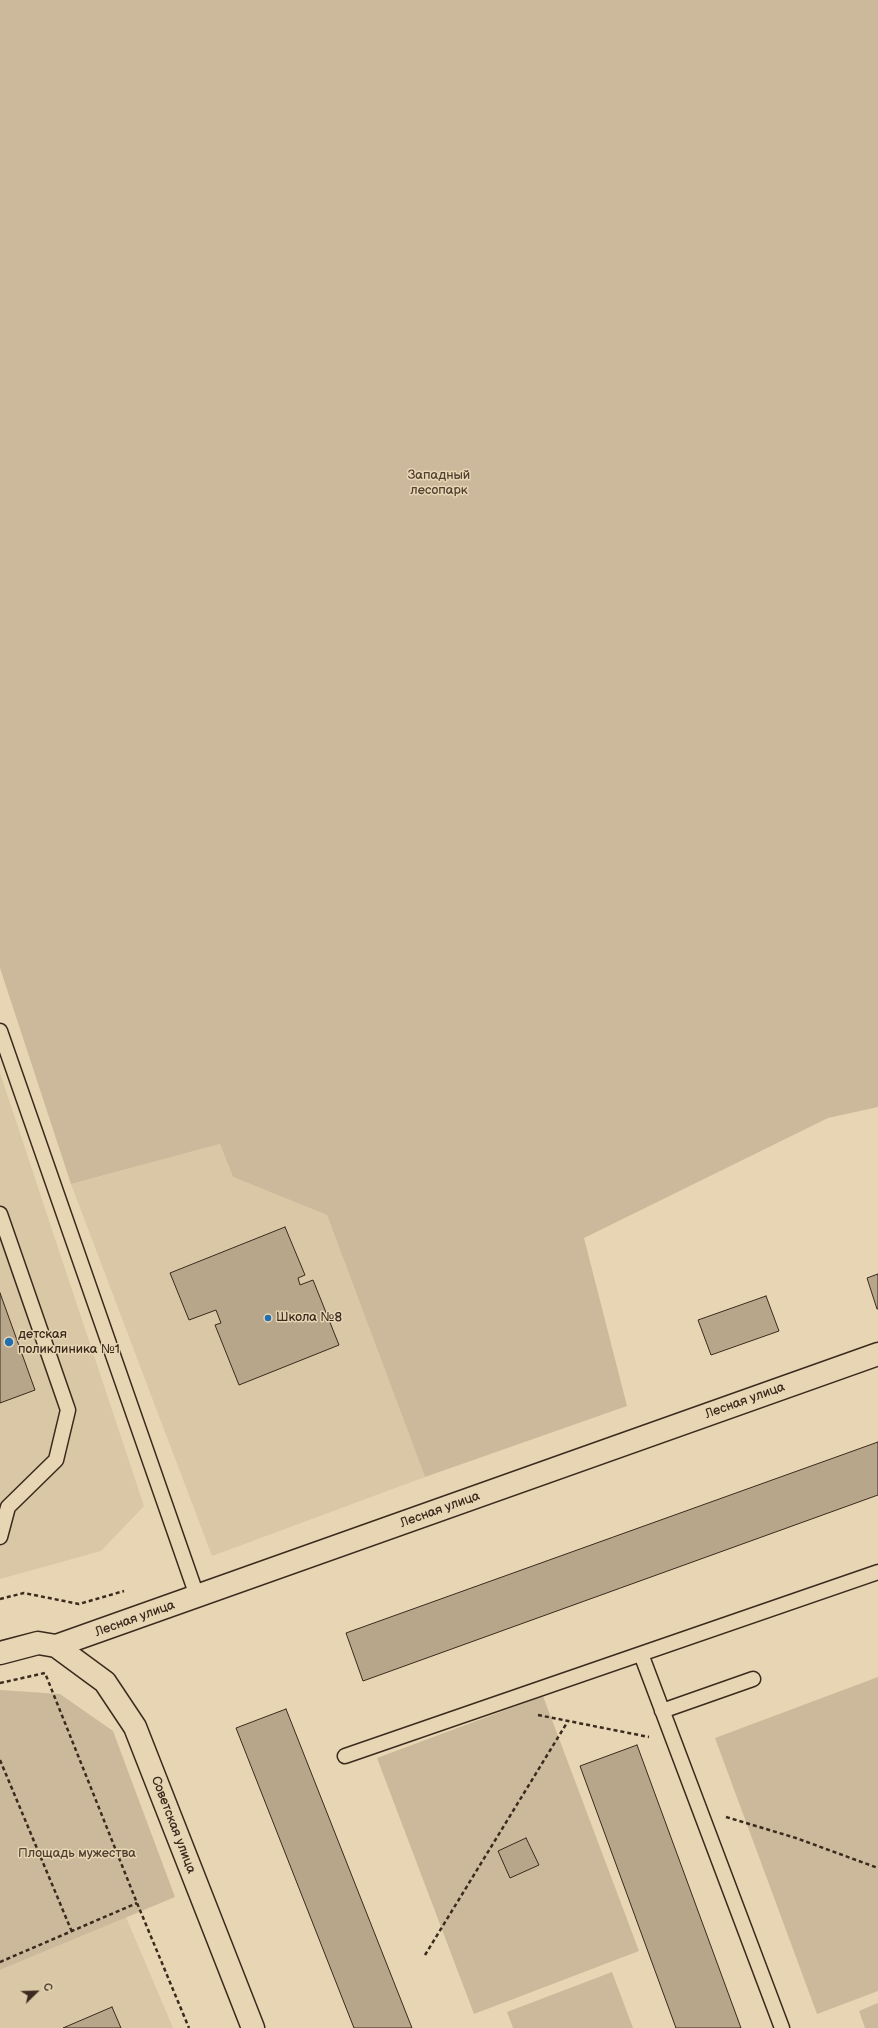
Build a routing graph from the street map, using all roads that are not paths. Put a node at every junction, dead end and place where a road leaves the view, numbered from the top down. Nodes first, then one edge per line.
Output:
1 (0, 1031) edge
2 (0, 1214) edge
3 (878, 1354) edge
4 (0, 1537) edge
5 (878, 1572) edge
6 (197, 1596) junction
7 (56, 1646) junction
8 (0, 1653) edge
9 (641, 1654) junction
10 (753, 1679) dead end
11 (662, 1711) junction
12 (345, 1756) dead end
13 (253, 2028) edge
14 (782, 2028) edge

1 - 6 lane
2 - 4 lane
3 - 6 street, Лесная улица
5 - 9 lane
6 - 7 street, Лесная улица
7 - 8 street, Лесная улица
7 - 13 street, Советская улица
9 - 11 lane
9 - 12 lane
10 - 11 lane
11 - 14 lane

